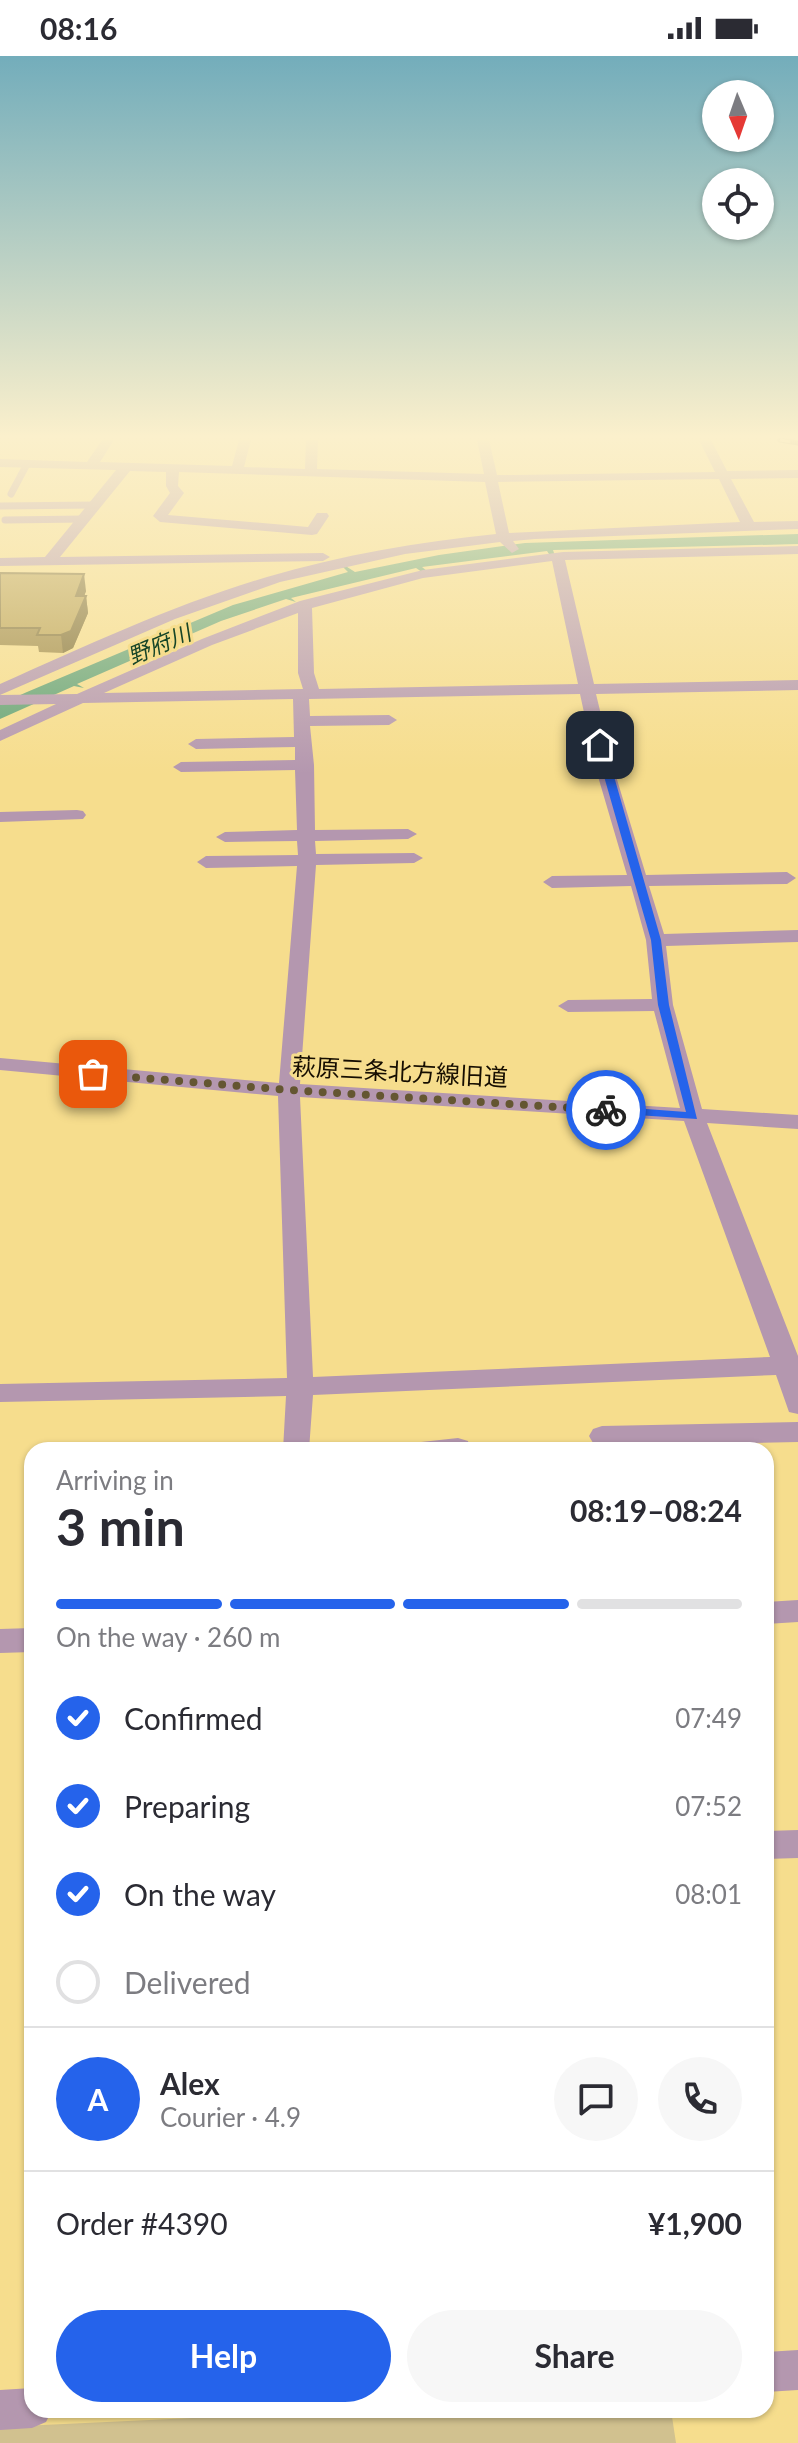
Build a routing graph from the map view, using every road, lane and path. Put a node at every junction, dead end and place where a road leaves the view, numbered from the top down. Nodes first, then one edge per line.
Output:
1 (57, 551) edge
2 (162, 551) edge
3 (276, 551) edge
4 (300, 551) edge
5 (395, 551) edge
6 (514, 551) edge
7 (756, 551) edge
8 (301, 558) junction
9 (558, 558) junction
10 (353, 560) junction
11 (521, 560) junction
12 (49, 561) junction
13 (82, 561) junction
14 (0, 562) edge
15 (70, 578) edge
16 (305, 604) junction
17 (798, 685) edge
18 (588, 689) junction
19 (0, 690) edge
20 (306, 693) junction
21 (73, 699) junction
22 (0, 700) edge
23 (389, 720) dead end
24 (304, 732) junction
25 (0, 736) edge
26 (196, 744) dead end
27 (306, 765) junction
28 (181, 767) dead end
29 (77, 815) dead end
30 (0, 817) edge
31 (408, 834) dead end
32 (307, 836) junction
33 (225, 837) dead end
34 (414, 858) dead end
35 (307, 860) junction
36 (206, 862) dead end
37 (787, 878) dead end
38 (636, 879) junction
39 (552, 882) dead end
40 (798, 936) edge
41 (656, 940) junction
42 (663, 1005) junction
43 (568, 1006) dead end
44 (0, 1064) edge
45 (289, 1090) junction
46 (693, 1116) junction
47 (798, 1122) edge
48 (792, 1365) edge
49 (300, 1387) junction
50 (0, 1393) edge
51 (798, 1405) edge
52 (798, 1432) edge
53 (602, 1436) dead end
54 (297, 1442) edge
55 (798, 1611) edge
56 (774, 1612) edge
57 (24, 1640) edge
58 (0, 1641) edge
59 (798, 1844) edge
60 (774, 1845) edge
61 (798, 2370) edge
62 (774, 2372) edge
63 (24, 2408) edge
64 (0, 2410) edge

1 - 12 street
2 - 13 street
3 - 8 street
4 - 8 street
5 - 10 street
6 - 11 street
7 - 9 street
8 - 10 street
9 - 11 street
9 - 18 street
10 - 19 street
11 - 16 street
12 - 13 street
12 - 14 street
13 - 15 street
16 - 20 street
16 - 21 street
17 - 18 street
18 - 20 street
18 - 38 street
20 - 21 street
20 - 24 street
21 - 22 street
21 - 25 street
23 - 24 street
24 - 26 street
24 - 27 street
27 - 28 street
27 - 32 street
29 - 30 street
31 - 32 street
32 - 33 street
32 - 35 street
34 - 35 street
35 - 36 street
35 - 45 street
37 - 38 street
38 - 39 street
38 - 41 street
40 - 41 street
41 - 42 street
42 - 43 street
42 - 46 street
44 - 45 street, 萩原三条北方線旧道
45 - 46 street, 萩原三条北方線旧道
45 - 49 street
46 - 47 street, 萩原三条北方線旧道
46 - 48 street
48 - 49 street
48 - 51 street
49 - 50 street
49 - 54 street
52 - 53 street
55 - 56 street
57 - 58 street
59 - 60 street
61 - 62 street
63 - 64 street

